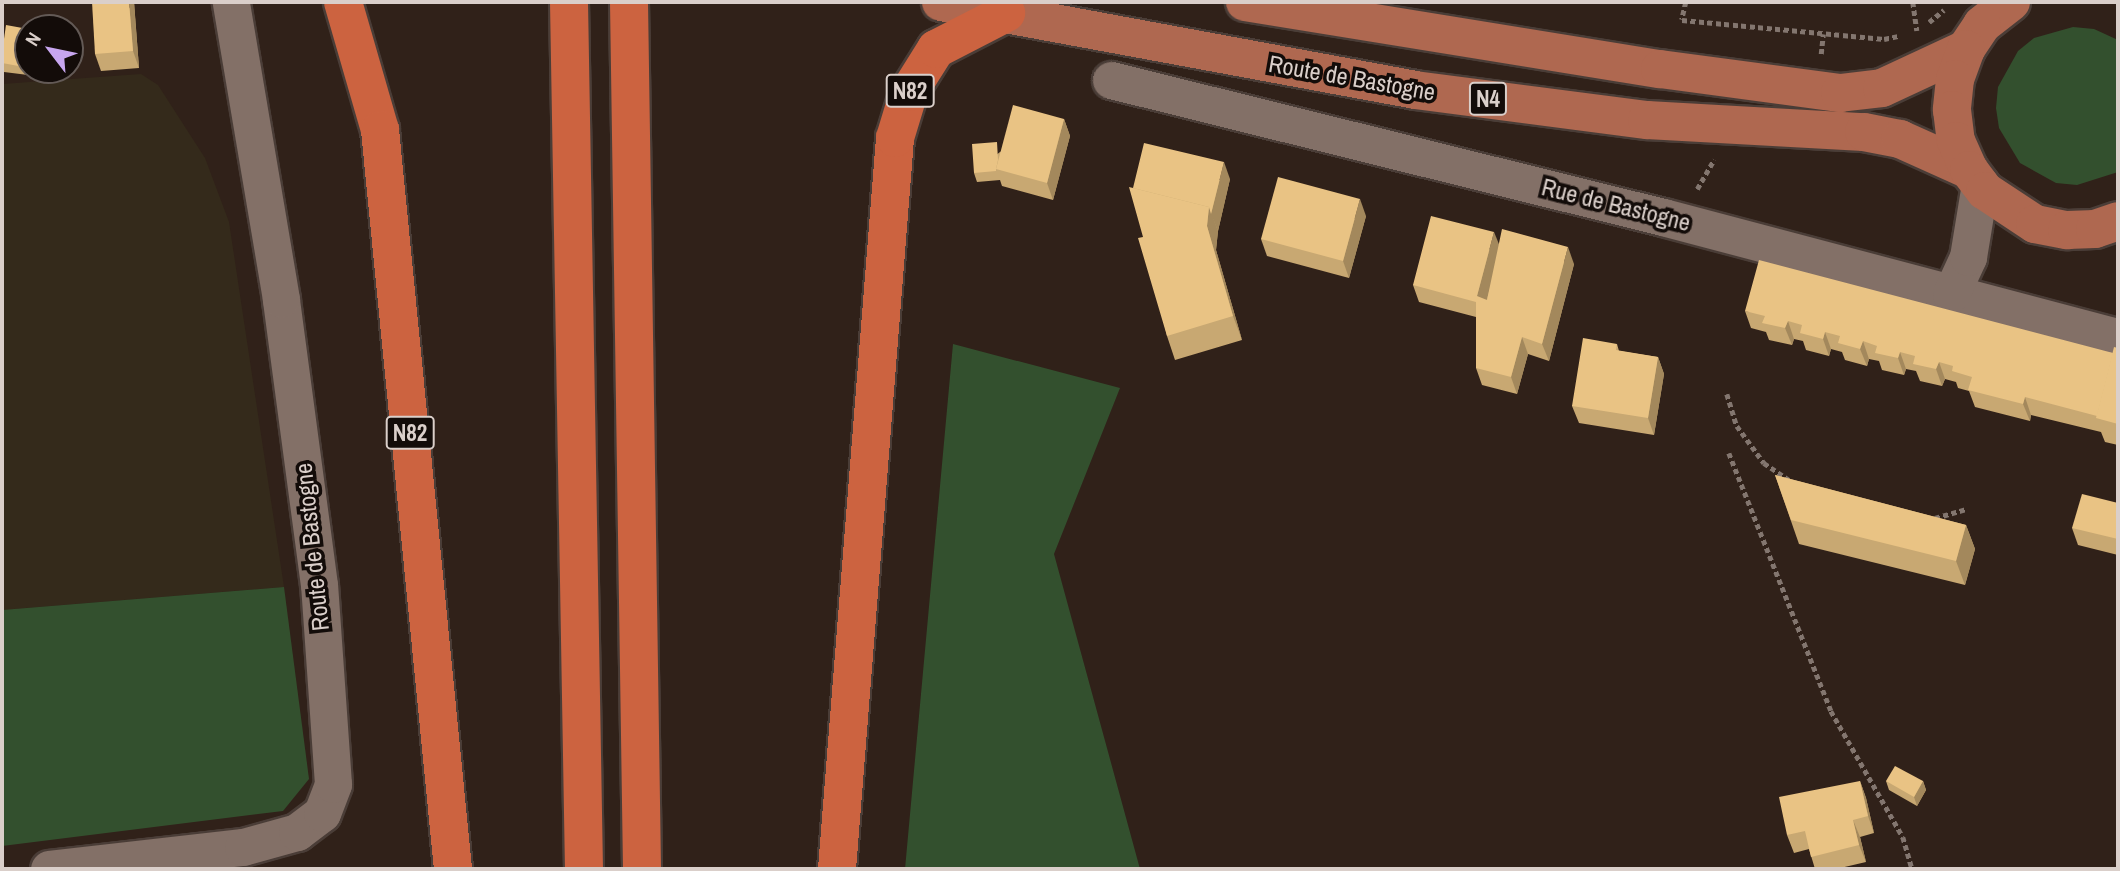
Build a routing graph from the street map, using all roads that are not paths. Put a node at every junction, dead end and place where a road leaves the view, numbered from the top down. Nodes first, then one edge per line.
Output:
1 (231, 2) edge
2 (343, 2) edge
3 (569, 2) edge
4 (629, 2) edge
5 (941, 2) edge
6 (1245, 2) edge
7 (2011, 2) edge
8 (1006, 13) junction
9 (1966, 49) junction
10 (1111, 80) dead end
11 (1975, 177) junction
12 (2019, 217) junction
13 (2110, 232) edge
14 (1968, 257) junction
15 (1951, 294) junction
16 (2118, 337) edge
17 (49, 869) edge
18 (453, 869) edge
19 (584, 869) edge
20 (642, 869) edge
21 (837, 869) edge

1 - 17 street, Route de Bastogne
2 - 18 highway, N82
3 - 19 highway
4 - 20 highway
5 - 8 main road, Route de Bastogne / N4
6 - 9 main road, N4
7 - 9 main road, N4
8 - 11 main road, Route de Bastogne / N4
8 - 21 highway, N82
9 - 11 main road, N4
10 - 15 street, Rue de Bastogne
11 - 12 main road, N4
11 - 14 street
12 - 13 main road, N4
12 - 14 street
14 - 15 street
15 - 16 street, Rue de Bastogne

